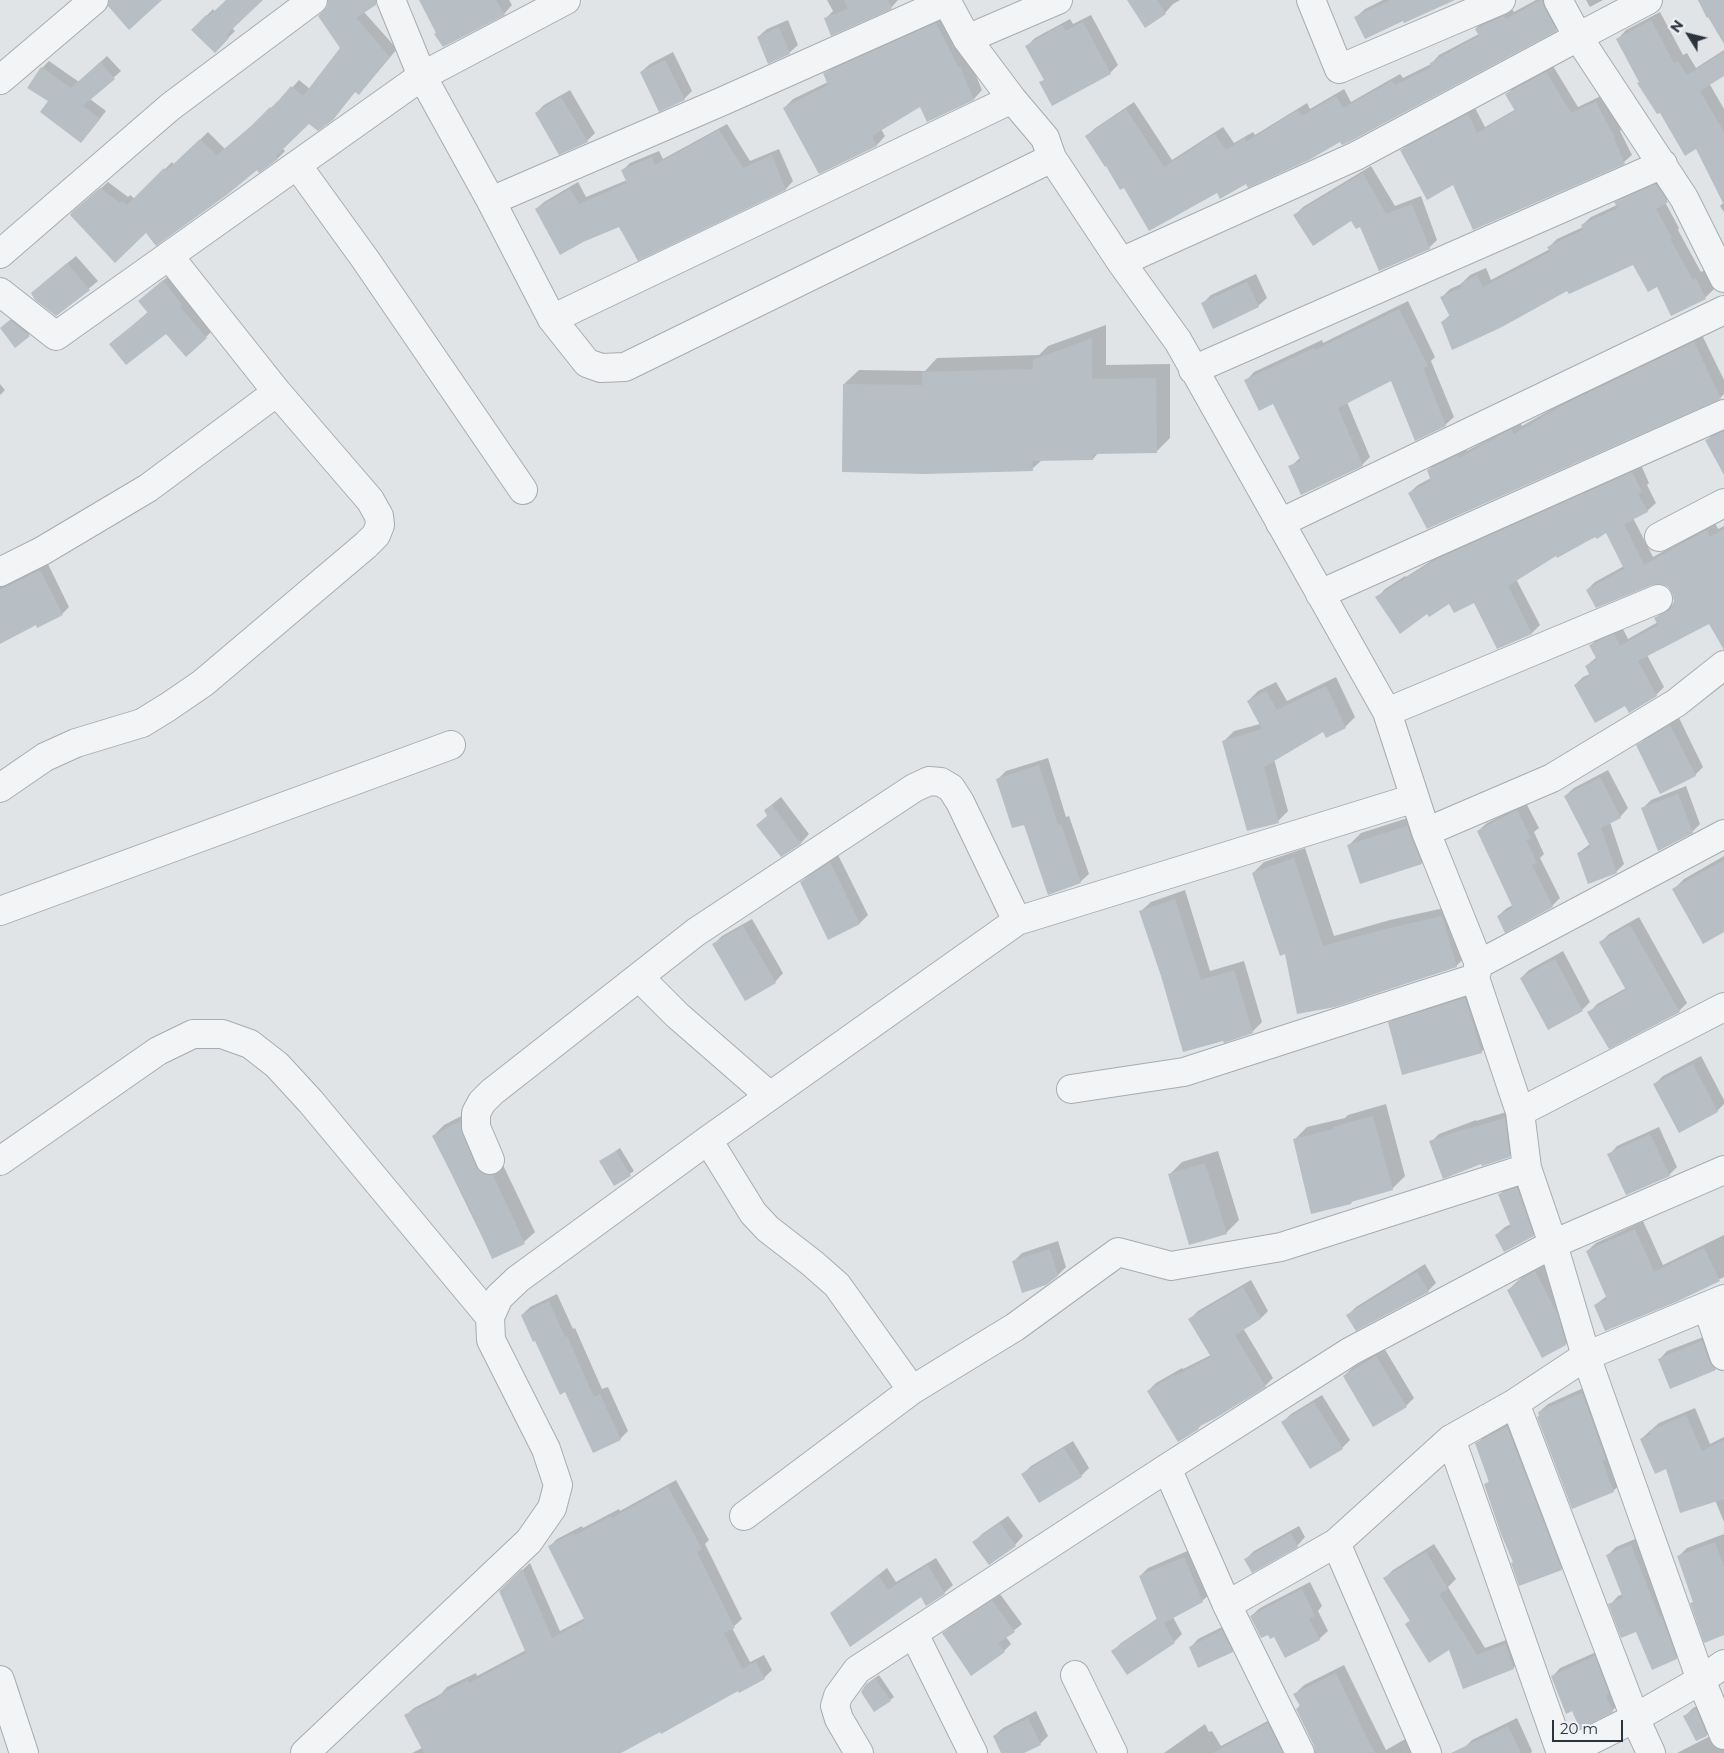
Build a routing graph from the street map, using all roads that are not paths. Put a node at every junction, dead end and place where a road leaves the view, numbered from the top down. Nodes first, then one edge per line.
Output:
1 (94, 0) edge
2 (313, 0) edge
3 (391, 0) edge
4 (566, 0) edge
5 (947, 0) edge
6 (1058, 0) edge
7 (1311, 0) edge
8 (1501, 0) edge
9 (1558, 0) edge
10 (1648, 0) edge
11 (1578, 37) junction
12 (968, 39) junction
13 (422, 76) junction
14 (0, 80) edge
15 (1012, 100) junction
16 (1052, 158) junction
17 (297, 164) junction
18 (1663, 164) junction
19 (491, 201) junction
20 (0, 254) edge
21 (169, 256) junction
22 (1121, 262) junction
23 (1724, 278) edge
24 (3, 298) edge
25 (1724, 310) edge
26 (552, 319) junction
27 (1194, 370) junction
28 (277, 392) junction
29 (1724, 414) edge
30 (523, 490) dead end
31 (1724, 503) edge
32 (1280, 523) junction
33 (1659, 537) dead end
34 (0, 572) edge
35 (1320, 594) junction
36 (1658, 599) dead end
37 (1724, 665) edge
38 (1387, 712) junction
39 (451, 745) dead end
40 (0, 788) edge
41 (1415, 798) junction
42 (1426, 832) junction
43 (1724, 834) edge
44 (0, 911) edge
45 (1017, 921) junction
46 (1477, 971) junction
47 (640, 977) junction
48 (1724, 1007) edge
49 (1071, 1089) dead end
50 (770, 1096) junction
51 (1520, 1112) junction
52 (708, 1140) junction
53 (490, 1160) dead end
54 (0, 1161) edge
55 (1528, 1168) junction
56 (1724, 1170) edge
57 (1553, 1244) junction
58 (1716, 1302) edge
59 (490, 1317) junction
60 (1586, 1356) junction
61 (1724, 1356) edge
62 (912, 1390) junction
63 (1515, 1403) junction
64 (1451, 1439) junction
65 (1167, 1468) junction
66 (744, 1516) dead end
67 (1336, 1543) junction
68 (1227, 1605) junction
69 (914, 1634) junction
70 (1724, 1664) edge
71 (1075, 1675) dead end
72 (0, 1680) edge
73 (1701, 1680) junction
74 (1635, 1718) junction
75 (1724, 1735) edge
76 (24, 1753) edge
77 (305, 1753) edge
78 (859, 1753) edge
79 (973, 1753) edge
80 (1113, 1753) edge
81 (1300, 1753) edge
82 (1427, 1753) edge
83 (1561, 1753) edge
84 (1566, 1753) edge
85 (1651, 1753) edge

1 - 14 street
2 - 20 street
3 - 13 street
4 - 13 street
5 - 12 street
5 - 19 street
6 - 12 street
7 - 8 street
9 - 11 street
10 - 11 street
11 - 18 street
11 - 22 street
12 - 15 street
13 - 17 street
13 - 19 street
15 - 16 street
15 - 26 street
16 - 22 street
16 - 26 street
17 - 21 street
17 - 30 street
18 - 23 street
18 - 27 street
19 - 26 street
21 - 24 street
21 - 28 street
22 - 27 street
25 - 32 street
27 - 32 street
28 - 34 street
28 - 40 street
29 - 35 street
31 - 33 street
32 - 35 street
35 - 38 street
36 - 38 street
37 - 42 street
38 - 41 street
39 - 44 street
41 - 42 street
41 - 45 street
42 - 46 street
43 - 46 street
45 - 47 street
45 - 50 street
46 - 49 street
46 - 51 street
47 - 50 street
47 - 53 street
48 - 51 street
50 - 52 street
51 - 55 street
52 - 59 street
52 - 62 street
54 - 59 street
55 - 57 street
55 - 62 street
56 - 57 street
57 - 60 street
57 - 65 street
58 - 60 street
58 - 61 street
59 - 77 street
60 - 63 street
60 - 73 street
62 - 66 street
63 - 64 street
63 - 74 street
64 - 67 street
64 - 83 street
65 - 68 street
65 - 69 street
67 - 68 street
67 - 82 street
68 - 81 street
69 - 78 street
69 - 79 street
70 - 73 street
71 - 80 street
72 - 76 street
73 - 74 street
73 - 75 street
74 - 84 street
74 - 85 street

